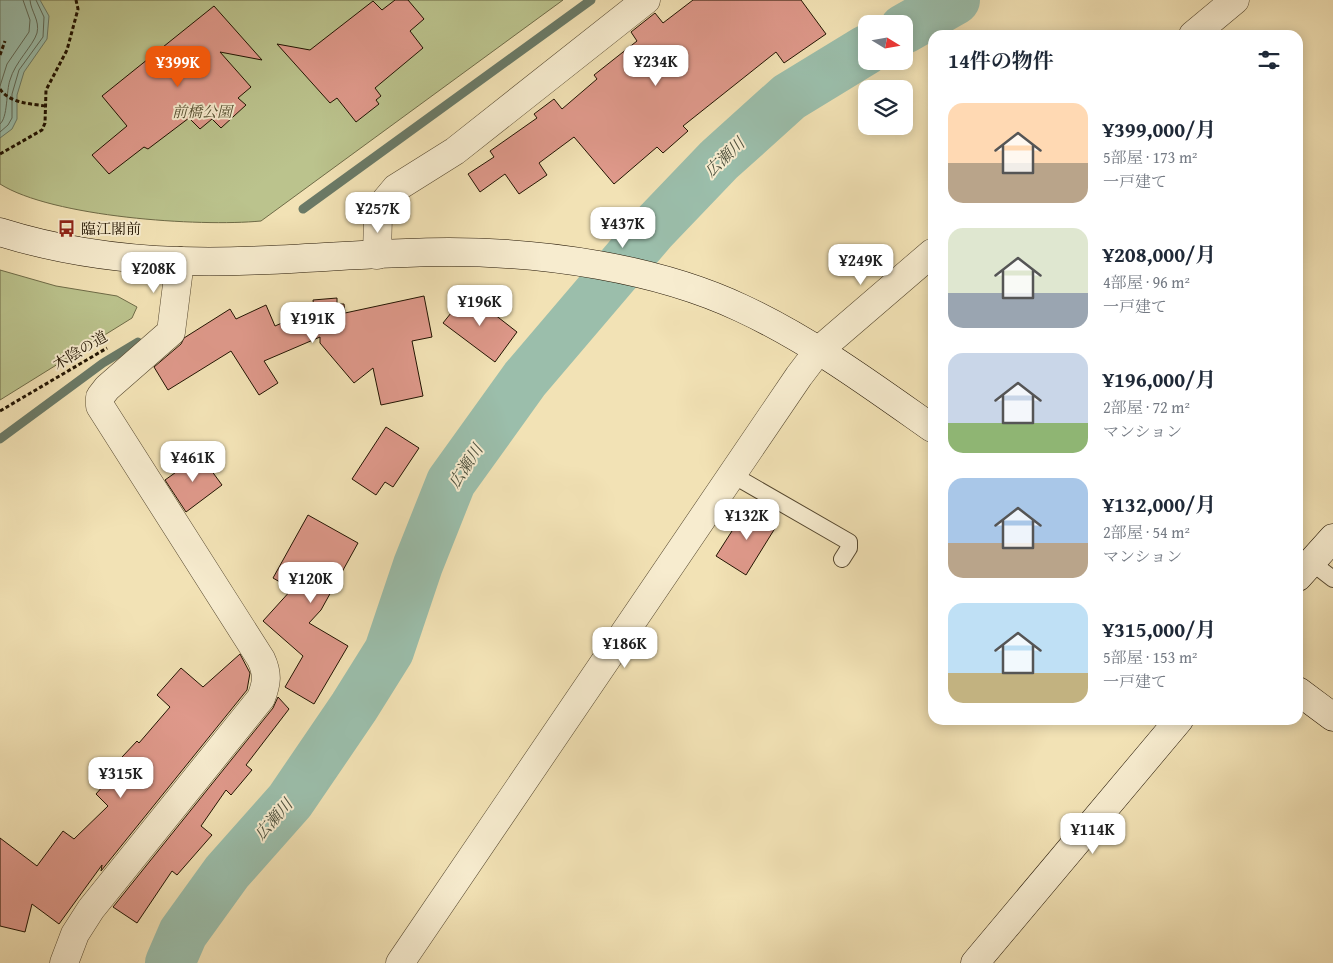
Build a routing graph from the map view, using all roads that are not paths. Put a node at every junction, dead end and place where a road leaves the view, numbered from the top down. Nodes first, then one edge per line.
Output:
1 (646, 0) edge
2 (1235, 0) edge
3 (1199, 30) edge
4 (0, 232) edge
5 (377, 255) junction
6 (928, 256) edge
7 (180, 261) junction
8 (818, 351) junction
9 (928, 425) edge
10 (731, 474) junction
11 (1333, 538) edge
12 (842, 559) dead end
13 (1304, 570) edge
14 (1333, 579) edge
15 (1303, 695) edge
16 (1333, 717) edge
17 (1176, 725) edge
18 (64, 963) edge
19 (400, 963) edge
20 (975, 963) edge

1 - 5 street
2 - 3 street
4 - 7 street
5 - 7 street
5 - 8 street
6 - 8 street
7 - 18 street
8 - 9 street
8 - 10 street
10 - 12 lane
10 - 19 street
11 - 13 street
13 - 14 lane
15 - 16 street
17 - 20 street

